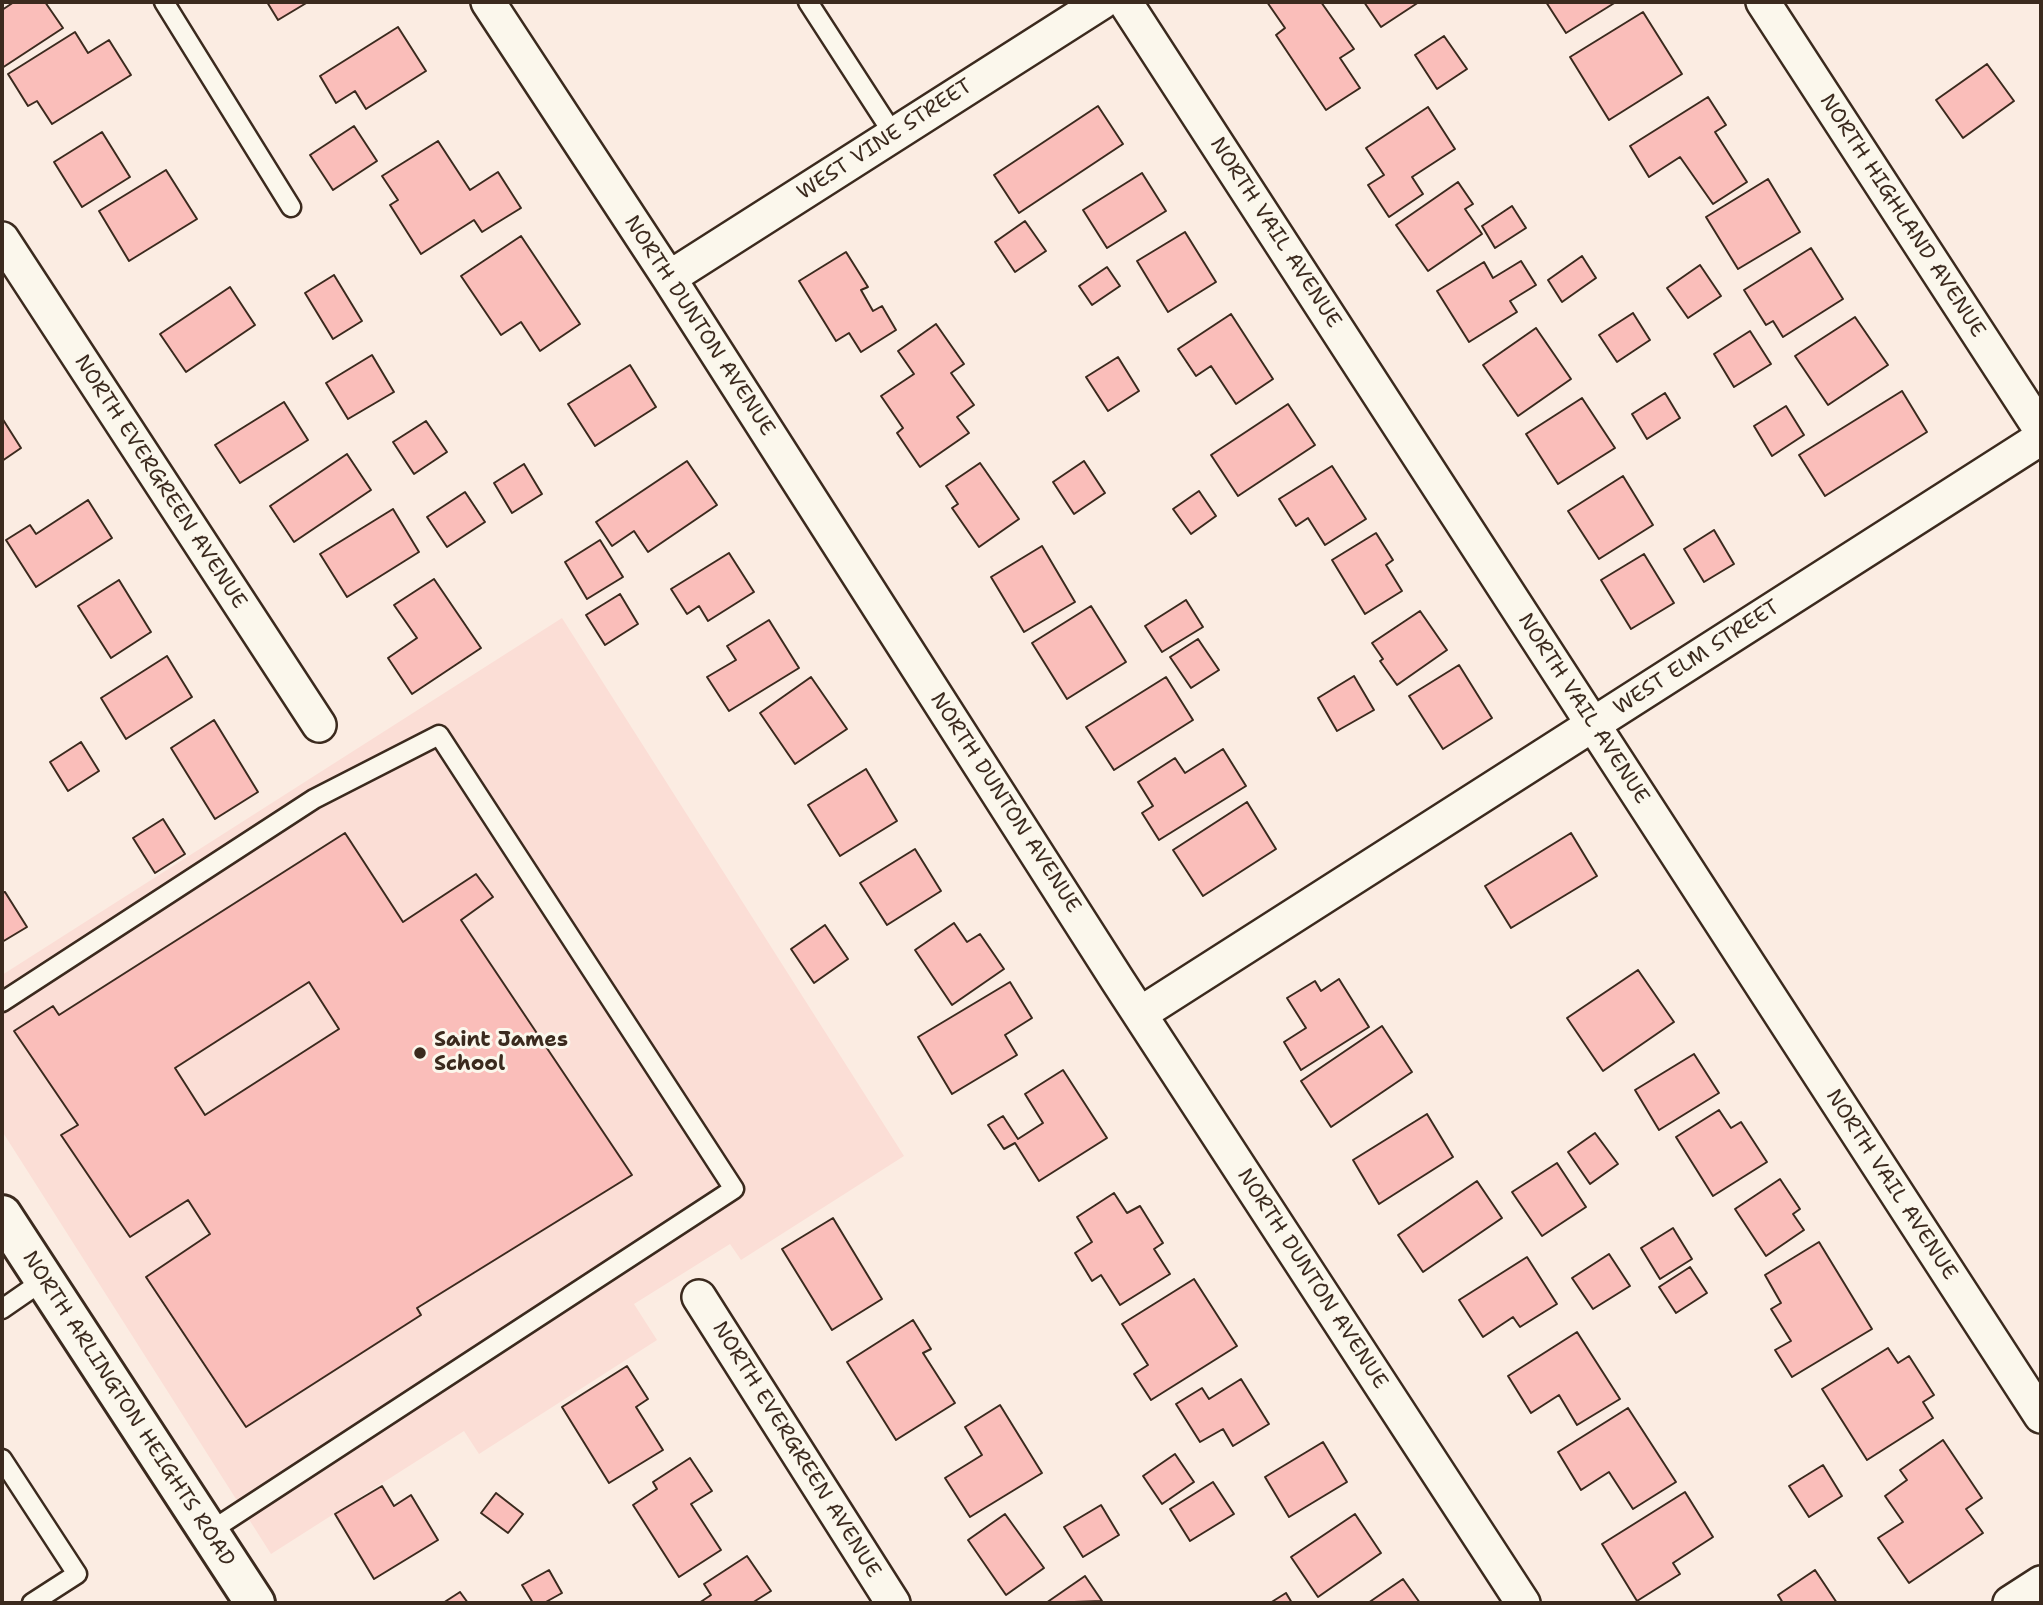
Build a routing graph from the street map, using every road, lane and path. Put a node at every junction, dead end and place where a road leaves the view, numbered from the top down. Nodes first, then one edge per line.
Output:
1 (164, 2) edge
2 (488, 2) edge
3 (808, 2) edge
4 (1102, 2) edge
5 (1125, 2) edge
6 (1763, 2) edge
7 (894, 135) junction
8 (291, 207) dead end
9 (2, 239) edge
10 (669, 278) junction
11 (2041, 430) edge
12 (2041, 438) edge
13 (319, 725) dead end
14 (1593, 725) junction
15 (2, 1002) edge
16 (1140, 1014) junction
17 (2, 1215) edge
18 (44, 1280) junction
19 (699, 1297) dead end
20 (2, 1308) edge
21 (2041, 1416) edge
22 (2, 1459) edge
23 (209, 1532) junction
24 (2041, 1583) edge
25 (32, 1603) edge
26 (255, 1603) edge
27 (894, 1603) edge
28 (1523, 1603) edge
29 (2010, 1603) edge

1 - 8 lane
2 - 10 street, NORTH DUNTON AVENUE
3 - 7 lane
4 - 7 street, WEST VINE STREET
5 - 14 street, NORTH VAIL AVENUE
6 - 11 street, NORTH HIGHLAND AVENUE
7 - 10 street, WEST VINE STREET
9 - 13 street, NORTH EVERGREEN AVENUE
10 - 16 street, NORTH DUNTON AVENUE
12 - 14 street, WEST ELM STREET
14 - 16 street, WEST ELM STREET
14 - 21 street, NORTH VAIL AVENUE
15 - 23 lane
16 - 28 street, NORTH DUNTON AVENUE
17 - 18 main road, NORTH ARLINGTON HEIGHTS ROAD
18 - 20 lane
18 - 23 main road, NORTH ARLINGTON HEIGHTS ROAD
19 - 27 street, NORTH EVERGREEN AVENUE
22 - 25 lane
23 - 26 main road, NORTH ARLINGTON HEIGHTS ROAD
24 - 29 street

